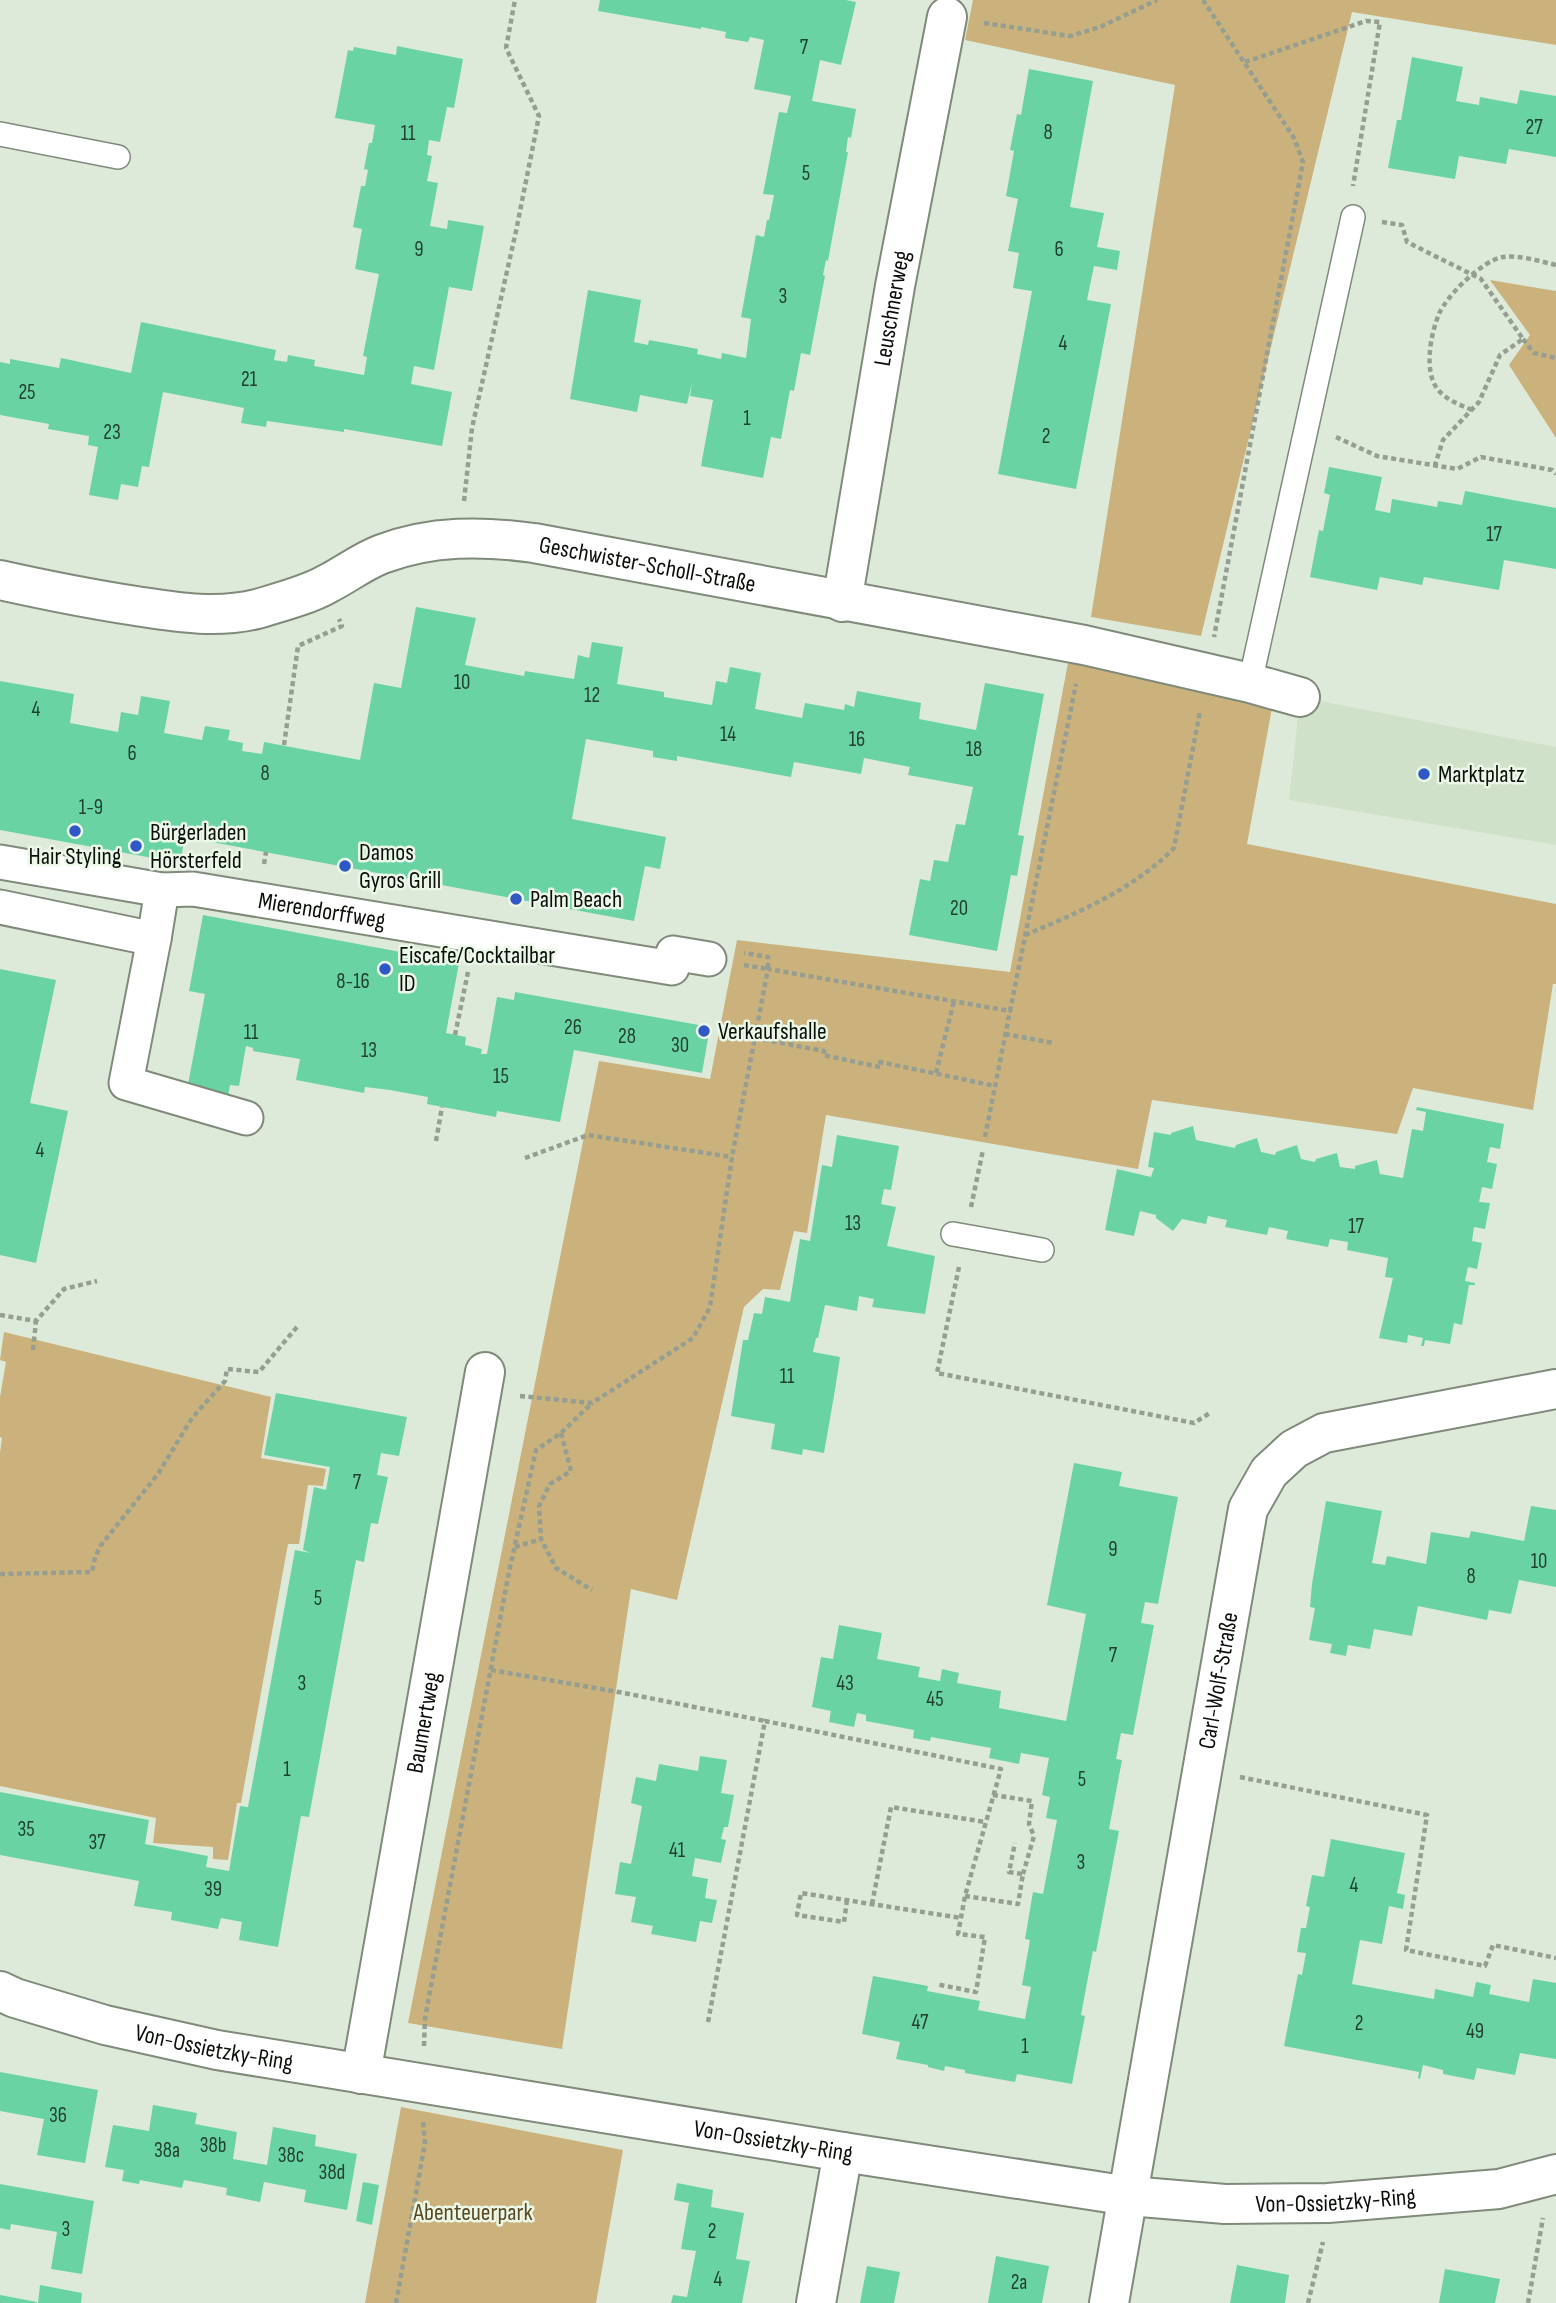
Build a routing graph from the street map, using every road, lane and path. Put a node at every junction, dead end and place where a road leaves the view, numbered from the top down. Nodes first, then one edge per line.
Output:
1 (515, 0) edge
2 (1157, 0) edge
3 (1203, 0) edge
4 (949, 9) edge
5 (1245, 62) junction
6 (0, 134) edge
7 (118, 157) dead end
8 (1353, 217) junction
9 (1556, 265) edge
10 (1473, 275) junction
11 (1523, 339) junction
12 (1556, 358) edge
13 (1472, 410) junction
14 (1309, 425) junction
15 (1435, 465) junction
16 (1556, 474) edge
17 (465, 537) junction
18 (0, 580) edge
19 (323, 587) junction
20 (842, 602) junction
21 (1084, 645) junction
22 (1207, 673) junction
23 (1250, 683) junction
24 (1300, 697) dead end
25 (284, 745) dead end
26 (0, 862) edge
27 (162, 890) junction
28 (0, 907) edge
29 (1024, 935) junction
30 (475, 937) junction
31 (154, 939) junction
32 (704, 955) joint
33 (768, 957) dead end
34 (768, 969) junction
35 (954, 1001) junction
36 (1010, 1011) junction
37 (1005, 1034) junction
38 (455, 1035) dead end
39 (755, 1038) junction
40 (1054, 1043) dead end
41 (936, 1073) junction
42 (995, 1086) junction
43 (442, 1107) dead end
44 (246, 1118) dead end
45 (985, 1137) dead end
46 (436, 1141) dead end
47 (983, 1150) dead end
48 (732, 1157) junction
49 (525, 1158) dead end
50 (959, 1235) junction
51 (1042, 1250) dead end
52 (97, 1281) dead end
53 (0, 1315) edge
54 (36, 1321) junction
55 (298, 1327) dead end
56 (33, 1350) dead end
57 (483, 1385) joint
58 (1556, 1389) edge
59 (592, 1403) junction
60 (1210, 1413) dead end
61 (561, 1433) junction
62 (541, 1539) junction
63 (514, 1547) junction
64 (0, 1574) edge
65 (592, 1590) dead end
66 (491, 1670) junction
67 (765, 1721) junction
68 (1203, 1769) junction
69 (993, 1795) junction
70 (985, 1822) junction
71 (1015, 1843) dead end
72 (1023, 1874) junction
73 (965, 1896) junction
74 (847, 1900) junction
75 (872, 1904) junction
76 (961, 1918) junction
77 (1556, 1958) edge
78 (936, 1984) dead end
79 (0, 1991) edge
80 (708, 2022) dead end
81 (361, 2074) junction
82 (422, 2083) junction
83 (843, 2152) junction
84 (1553, 2175) edge
85 (1129, 2196) junction
86 (1328, 2203) junction
87 (396, 2303) edge
88 (816, 2303) edge
89 (1109, 2303) edge
90 (1308, 2303) edge
91 (1528, 2303) edge

1 - 17 path
2 - 4 path
3 - 5 path
4 - 20 street, Leuschnerweg
5 - 8 path
5 - 22 path
6 - 7 lane
8 - 10 path
8 - 14 lane
9 - 10 path
10 - 11 path
10 - 13 path
11 - 12 path
11 - 13 path
13 - 15 path
14 - 15 path
14 - 23 lane
15 - 16 path
17 - 19 street, Geschwister-Scholl-Straße
17 - 20 street, Geschwister-Scholl-Straße
18 - 19 street, Geschwister-Scholl-Straße
19 - 25 path
20 - 21 street, Geschwister-Scholl-Straße
21 - 22 street, Geschwister-Scholl-Straße
21 - 29 path
22 - 23 street, Geschwister-Scholl-Straße
22 - 29 path
23 - 24 street, Geschwister-Scholl-Straße
26 - 27 street, Mierendorffweg
27 - 30 street, Mierendorffweg
27 - 31 street
28 - 31 street
29 - 36 path
30 - 32 street, Mierendorffweg
30 - 38 path
31 - 44 street
32 - 34 path
33 - 34 path
34 - 35 path
34 - 39 path
35 - 36 path
35 - 41 path
36 - 37 path
37 - 40 path
37 - 42 path
39 - 41 path
39 - 48 path
41 - 42 path
42 - 45 path
43 - 46 path
47 - 50 path
48 - 49 path
48 - 59 path
50 - 51 lane
50 - 60 path
52 - 54 path
53 - 54 path
54 - 56 path
55 - 64 path
57 - 59 path
57 - 81 street, Baumertweg
58 - 68 street, Carl-Wolf-Straße
59 - 61 path
61 - 62 path
61 - 63 path
62 - 63 path
62 - 65 path
63 - 66 path
66 - 67 path
66 - 82 path
67 - 69 path
67 - 80 path
68 - 77 path
68 - 85 street, Carl-Wolf-Straße
69 - 70 path
69 - 72 path
70 - 73 path
70 - 75 path
71 - 72 path
72 - 73 path
73 - 76 path
74 - 74 path
74 - 75 path
75 - 76 path
76 - 78 path
79 - 81 street, Von-Ossietzky-Ring
81 - 82 street, Von-Ossietzky-Ring
82 - 83 street, Von-Ossietzky-Ring
82 - 87 path
83 - 85 street, Von-Ossietzky-Ring
83 - 88 street
84 - 86 street, Von-Ossietzky-Ring
84 - 91 path
85 - 86 street, Von-Ossietzky-Ring
85 - 89 street, Carl-Wolf-Straße
86 - 90 path

